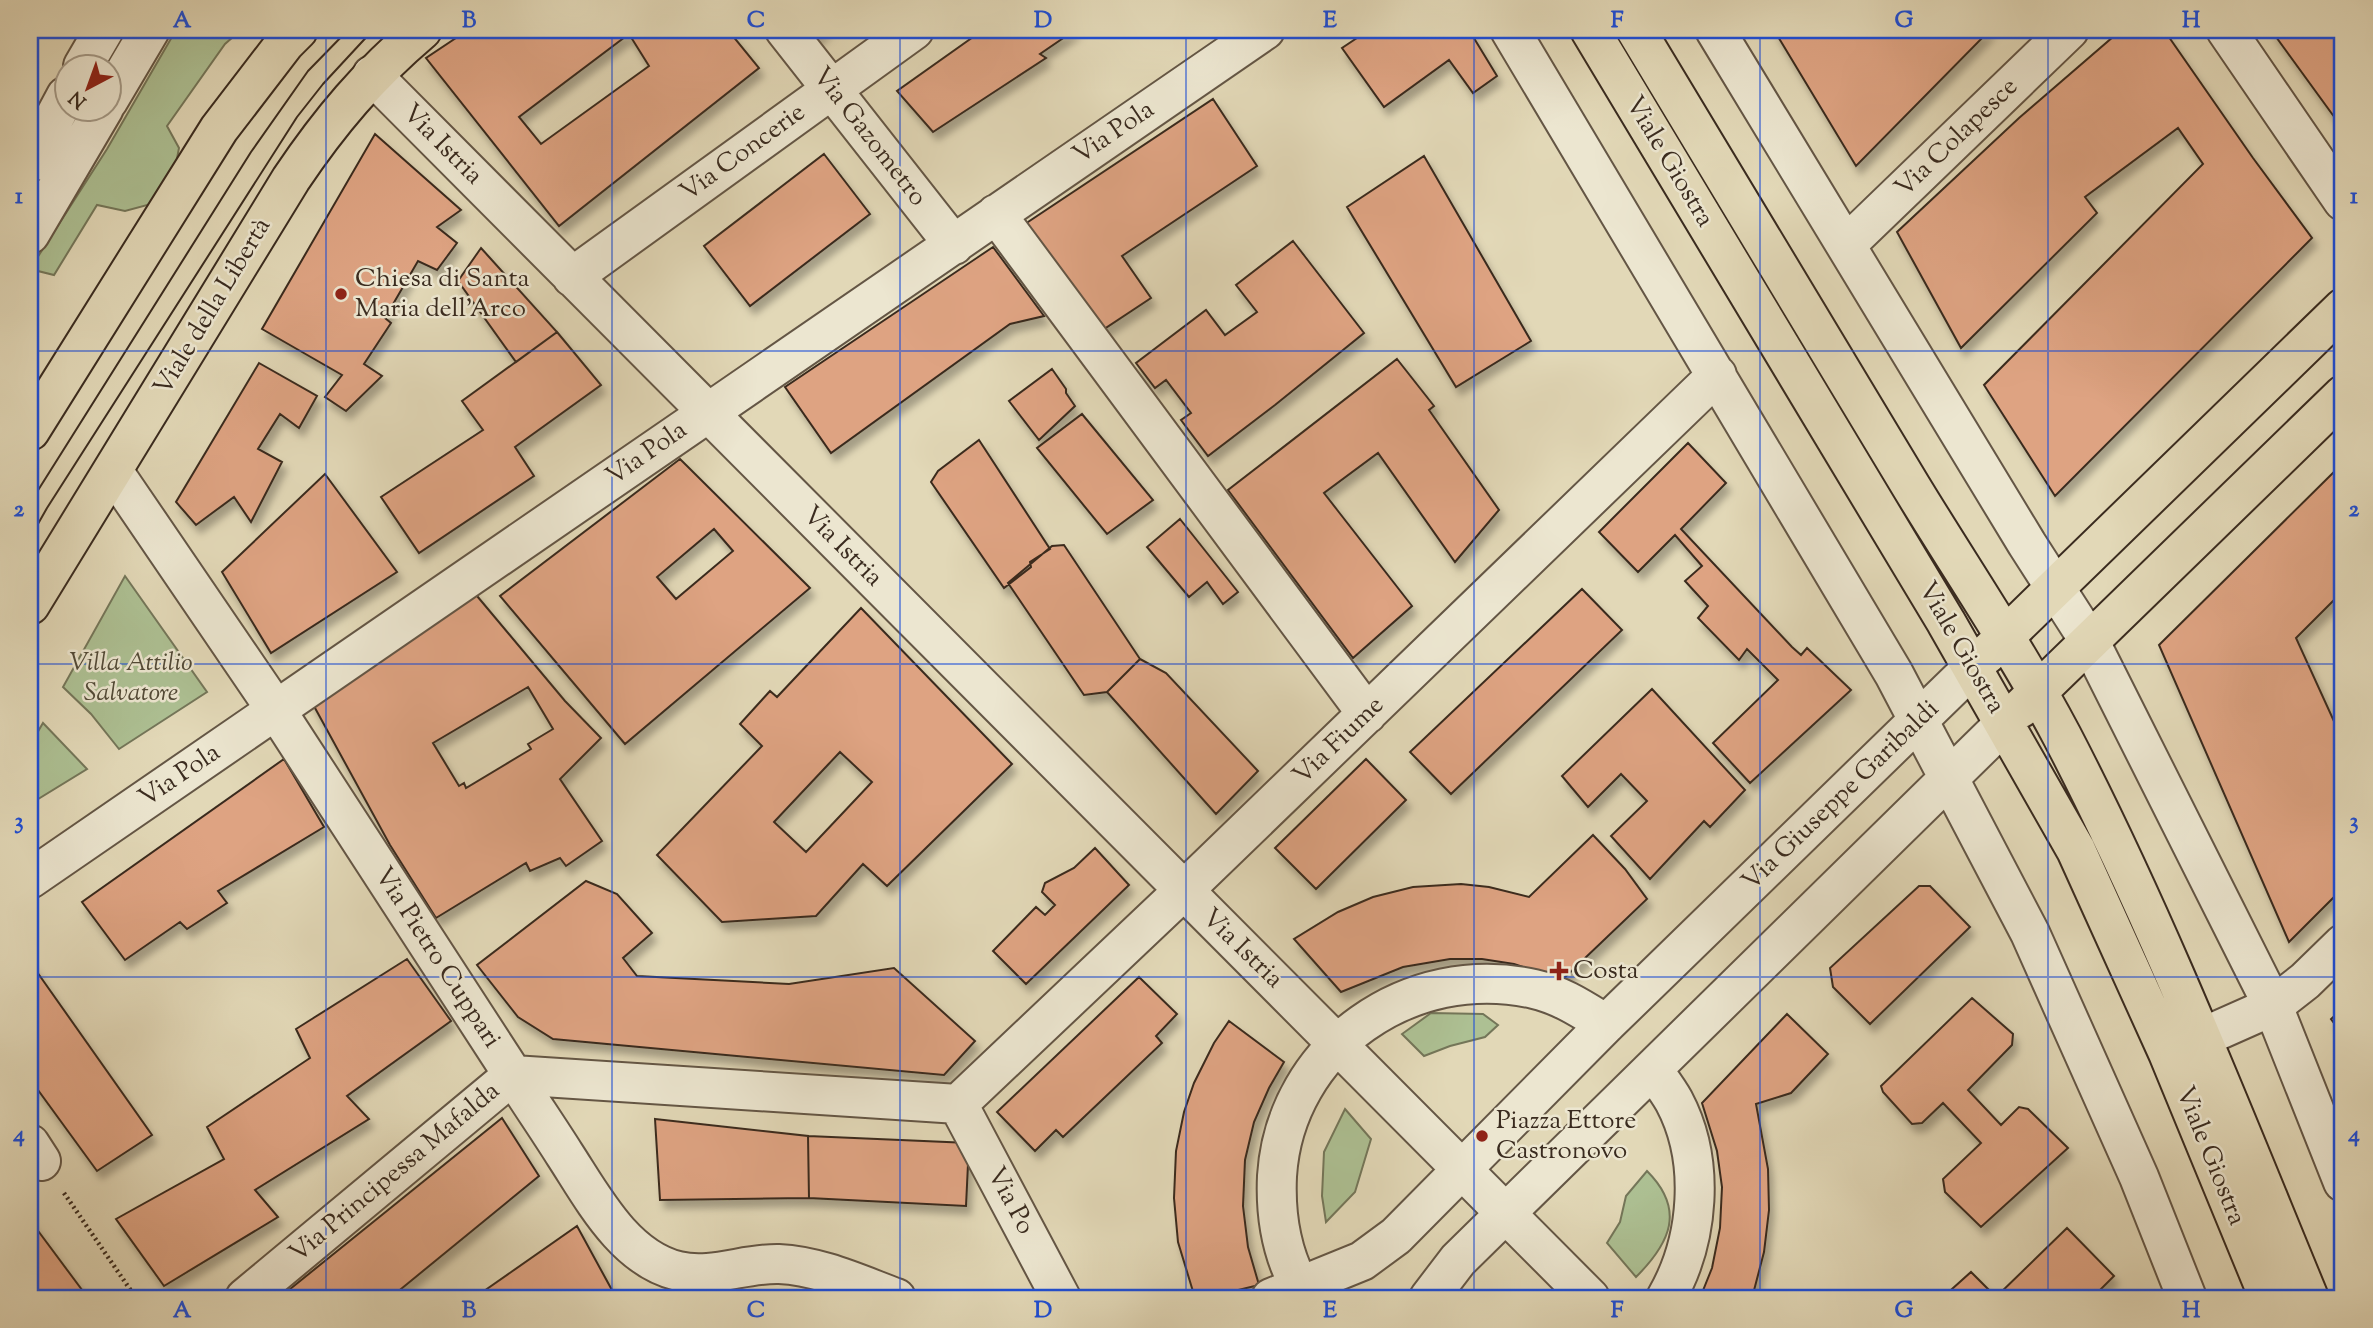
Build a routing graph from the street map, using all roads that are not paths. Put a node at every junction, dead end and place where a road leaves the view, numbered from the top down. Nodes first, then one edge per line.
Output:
1 (104, 30) edge
2 (150, 30) edge
3 (298, 30) edge
4 (422, 30) edge
5 (785, 30) edge
6 (914, 30) edge
7 (1265, 30) edge
8 (1510, 30) edge
9 (1590, 30) edge
10 (1636, 30) edge
11 (1715, 30) edge
12 (2069, 30) edge
13 (2226, 30) edge
14 (91, 52) edge
15 (372, 75) junction
16 (122, 77) edge
17 (832, 90) junction
18 (52, 122) edge
19 (96, 122) edge
20 (30, 163) edge
21 (2343, 201) edge
22 (996, 214) junction
23 (30, 234) edge
24 (954, 245) junction
25 (1846, 245) junction
26 (572, 276) junction
27 (2343, 308) edge
28 (1717, 376) junction
29 (2343, 395) edge
30 (708, 412) junction
31 (30, 431) edge
32 (113, 471) junction
33 (2054, 588) junction
34 (30, 605) edge
35 (2003, 638) junction
36 (2090, 642) junction
37 (1972, 668) junction
38 (2038, 692) junction
39 (276, 710) junction
40 (1367, 714) junction
41 (1919, 721) junction
42 (2005, 723) junction
43 (1950, 779) junction
44 (30, 879) edge
45 (1183, 891) junction
46 (2343, 944) edge
47 (2273, 1006) junction
48 (1606, 1024) junction
49 (1325, 1032) junction
50 (2201, 1038) junction
51 (1653, 1070) junction
52 (513, 1075) junction
53 (958, 1104) junction
54 (1461, 1171) junction
55 (2343, 1182) edge
56 (1505, 1214) junction
57 (1292, 1295) edge
58 (245, 1298) edge
59 (896, 1298) edge
60 (1061, 1298) edge
61 (1429, 1298) edge
62 (1590, 1298) edge
63 (1666, 1298) edge
64 (2187, 1298) edge
65 (2269, 1298) edge
66 (2309, 1298) edge

1 - 14 street
2 - 16 street
3 - 31 main road
4 - 15 main road, Viale della Libertà
5 - 17 street, Via Gazometro
6 - 17 street, Via Concerie
7 - 22 street, Via Pola
8 - 28 street
9 - 37 main road, Viale Giostra
10 - 35 main road, Viale Giostra
11 - 25 street
12 - 25 street, Via Colapesce
13 - 21 street
15 - 26 street, Via Istria
15 - 32 main road, Viale della Libertà
17 - 24 street, Via Gazometro
17 - 26 street, Via Concerie
18 - 20 street
19 - 23 street
22 - 24 street, Via Pola
22 - 40 street
24 - 30 street, Via Pola
25 - 33 street
26 - 30 street, Via Istria
27 - 33 main road, Via Giuseppe Garibaldi
28 - 40 street, Via Fiume
28 - 41 street
29 - 36 main road
30 - 39 street, Via Pola
30 - 45 street, Via Istria
32 - 34 main road, Viale della Libertà
32 - 39 street, Via Pietro Cuppari
33 - 35 main road, Via Giuseppe Garibaldi
33 - 36 street
35 - 37 main road, Via Giuseppe Garibaldi
35 - 38 main road, Viale Giostra
36 - 38 main road
36 - 47 street
37 - 41 street, Via Giuseppe Garibaldi
37 - 42 main road, Viale Giostra
38 - 42 main road
38 - 50 main road, Viale Giostra
39 - 44 street, Via Pola
39 - 52 street, Via Pietro Cuppari
40 - 45 street, Via Fiume
41 - 43 street
41 - 48 street, Via Giuseppe Garibaldi
42 - 43 street
42 - 65 main road, Viale Giostra
43 - 51 street
43 - 64 street
45 - 49 street, Via Istria
45 - 53 street, Via Fiume
46 - 47 street
47 - 50 street
47 - 55 street
48 - 49 street
48 - 54 street, Via Giuseppe Garibaldi
49 - 54 street, Via Istria
49 - 57 street
50 - 66 main road, Viale Giostra
51 - 56 street
51 - 63 street
52 - 53 street, Via Pietro Cuppari
52 - 58 street, Via Principessa Mafalda
52 - 59 street
53 - 60 street, Via Po
54 - 56 street, Via Istria
54 - 57 street, Via Giuseppe Garibaldi
56 - 61 street
56 - 62 street, Via Istria

